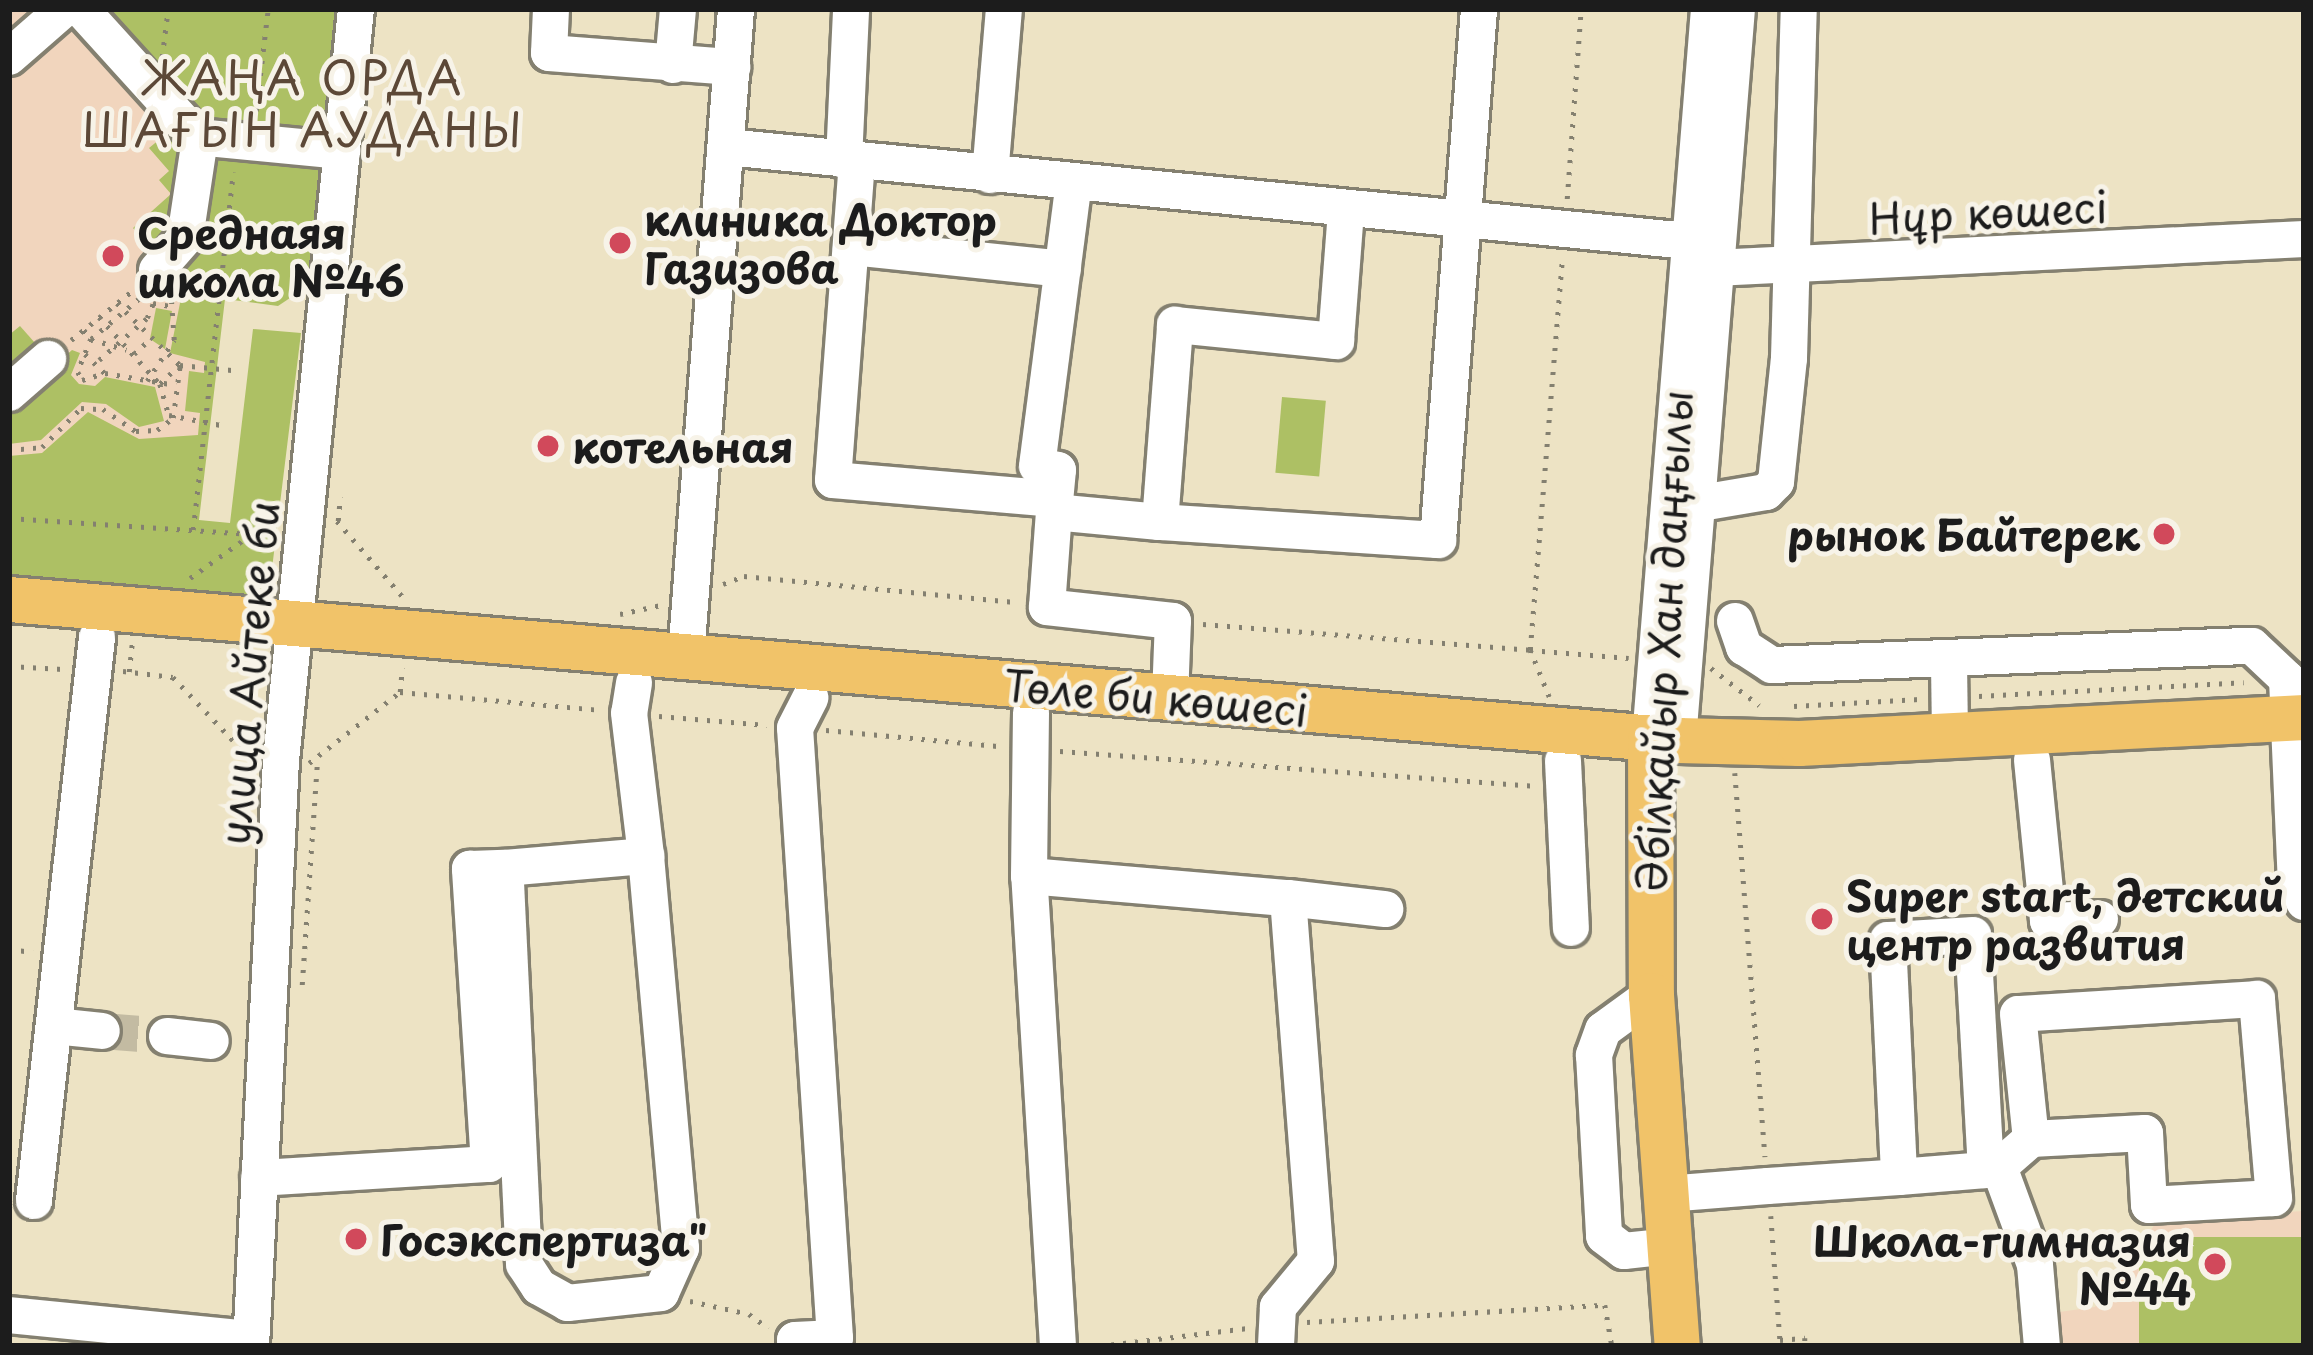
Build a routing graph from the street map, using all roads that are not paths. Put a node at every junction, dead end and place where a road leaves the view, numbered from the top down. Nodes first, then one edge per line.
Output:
1 (64, 9) edge
2 (81, 9) edge
3 (356, 9) edge
4 (551, 9) edge
5 (679, 9) edge
6 (736, 9) edge
7 (851, 9) edge
8 (1004, 9) edge
9 (1479, 9) edge
10 (1709, 9) edge
11 (1737, 9) edge
12 (1799, 9) edge
13 (9, 57) edge
14 (673, 65) junction
15 (731, 67) junction
16 (200, 139) junction
17 (726, 147) junction
18 (342, 152) junction
19 (851, 160) junction
20 (990, 175) junction
21 (1074, 183) junction
22 (1346, 212) junction
23 (1462, 224) junction
24 (2304, 239) edge
25 (1689, 241) junction
26 (851, 247) junction
27 (1714, 268) junction
28 (1787, 268) junction
29 (1063, 269) junction
30 (154, 282) road end
31 (48, 359) road end
32 (9, 393) edge
33 (1694, 504) junction
34 (1054, 505) junction
35 (1160, 522) junction
36 (9, 599) edge
37 (1735, 621) dead end
38 (9, 631) edge
39 (97, 638) junction
40 (294, 639) junction
41 (2304, 647) edge
42 (2266, 653) junction
43 (686, 656) junction
44 (402, 663) junction
45 (1949, 663) junction
46 (634, 683) junction
47 (810, 698) junction
48 (1170, 698) junction
49 (1031, 712) junction
50 (2298, 732) edge
51 (1951, 734) junction
52 (1663, 754) junction
53 (2032, 760) junction
54 (1563, 761) junction
55 (646, 856) junction
56 (505, 868) junction
57 (1029, 876) junction
58 (1288, 898) junction
59 (2304, 902) edge
60 (1385, 909) dead end
61 (2100, 919) dead end
62 (1570, 928) dead end
63 (1651, 995) junction
64 (54, 1026) junction
65 (102, 1031) tunnel mouth
66 (167, 1036) tunnel mouth
67 (211, 1041) dead end
68 (2031, 1139) junction
69 (1992, 1168) junction
70 (1899, 1177) junction
71 (259, 1178) junction
72 (1679, 1194) junction
73 (34, 1201) dead end
74 (1670, 1246) junction
75 (9, 1315) edge
76 (1276, 1335) edge
77 (185, 1339) edge
78 (251, 1343) edge
79 (795, 1343) edge
80 (1058, 1346) edge
81 (1677, 1346) edge
82 (1702, 1346) edge
83 (2042, 1346) edge

1 - 13 street
2 - 16 street
3 - 18 street, улица Айтеке би
4 - 14 street
5 - 14 street
6 - 15 street
7 - 19 street
8 - 20 street
9 - 23 street
10 - 25 street, Әбілқайыр Хан даңғылы
11 - 27 street, Әбілқайыр Хан даңғылы
12 - 28 street
14 - 15 street
15 - 17 street
16 - 18 street
16 - 30 street
17 - 19 street
17 - 43 street
18 - 40 street, улица Айтеке би
19 - 20 street
19 - 26 street
20 - 21 street
21 - 22 street
21 - 29 street
22 - 23 street
22 - 35 street
23 - 25 street
23 - 35 street
24 - 28 street, Нұр көшесі
25 - 27 street
25 - 52 street, Әбілқайыр Хан даңғылы
26 - 29 street
26 - 34 street
27 - 28 street, Нұр көшесі
27 - 33 street, Әбілқайыр Хан даңғылы
28 - 33 street
29 - 34 street
31 - 32 street
33 - 52 street, Әбілқайыр Хан даңғылы
34 - 35 street
34 - 48 street
36 - 40 main road, Төле би көшесі
37 - 45 street
38 - 39 main road, Төле би көшесі
39 - 40 main road, Төле би көшесі
39 - 64 street
40 - 44 main road, Төле би көшесі
40 - 71 street, улица Айтеке би
41 - 42 street
42 - 45 street
42 - 50 street
43 - 44 main road, Төле би көшесі
43 - 48 main road, Төле би көшесі
44 - 46 main road, Төле би көшесі
45 - 51 street
46 - 47 main road, Төле би көшесі
46 - 55 street
47 - 49 main road, Төле би көшесі
47 - 79 street
48 - 52 main road, Төле би көшесі
49 - 54 main road, Төле би көшесі
49 - 57 street
50 - 51 main road, Төле би көшесі
50 - 53 main road, Төле би көшесі
50 - 59 street
51 - 52 main road, Төле би көшесі
52 - 53 main road, Төле би көшесі
52 - 54 main road, Төле би көшесі
52 - 63 main road, Әбілқайыр Хан даңғылы
52 - 72 main road, Әбілқайыр Хан даңғылы
53 - 61 street
54 - 62 street
55 - 56 street
55 - 56 street
56 - 71 street
57 - 58 street
57 - 80 street
58 - 60 street
58 - 76 street
63 - 72 main road, Әбілқайыр Хан даңғылы
63 - 74 street
64 - 65 street
64 - 73 street
66 - 67 street
68 - 68 street
68 - 69 street
69 - 70 street
69 - 70 street
69 - 83 street
70 - 72 street
71 - 78 street, улица Айтеке би
72 - 74 main road, Әбілқайыр Хан даңғылы
72 - 82 main road, Әбілқайыр Хан даңғылы
74 - 81 main road, Әбілқайыр Хан даңғылы
75 - 77 street
77 - 78 street

